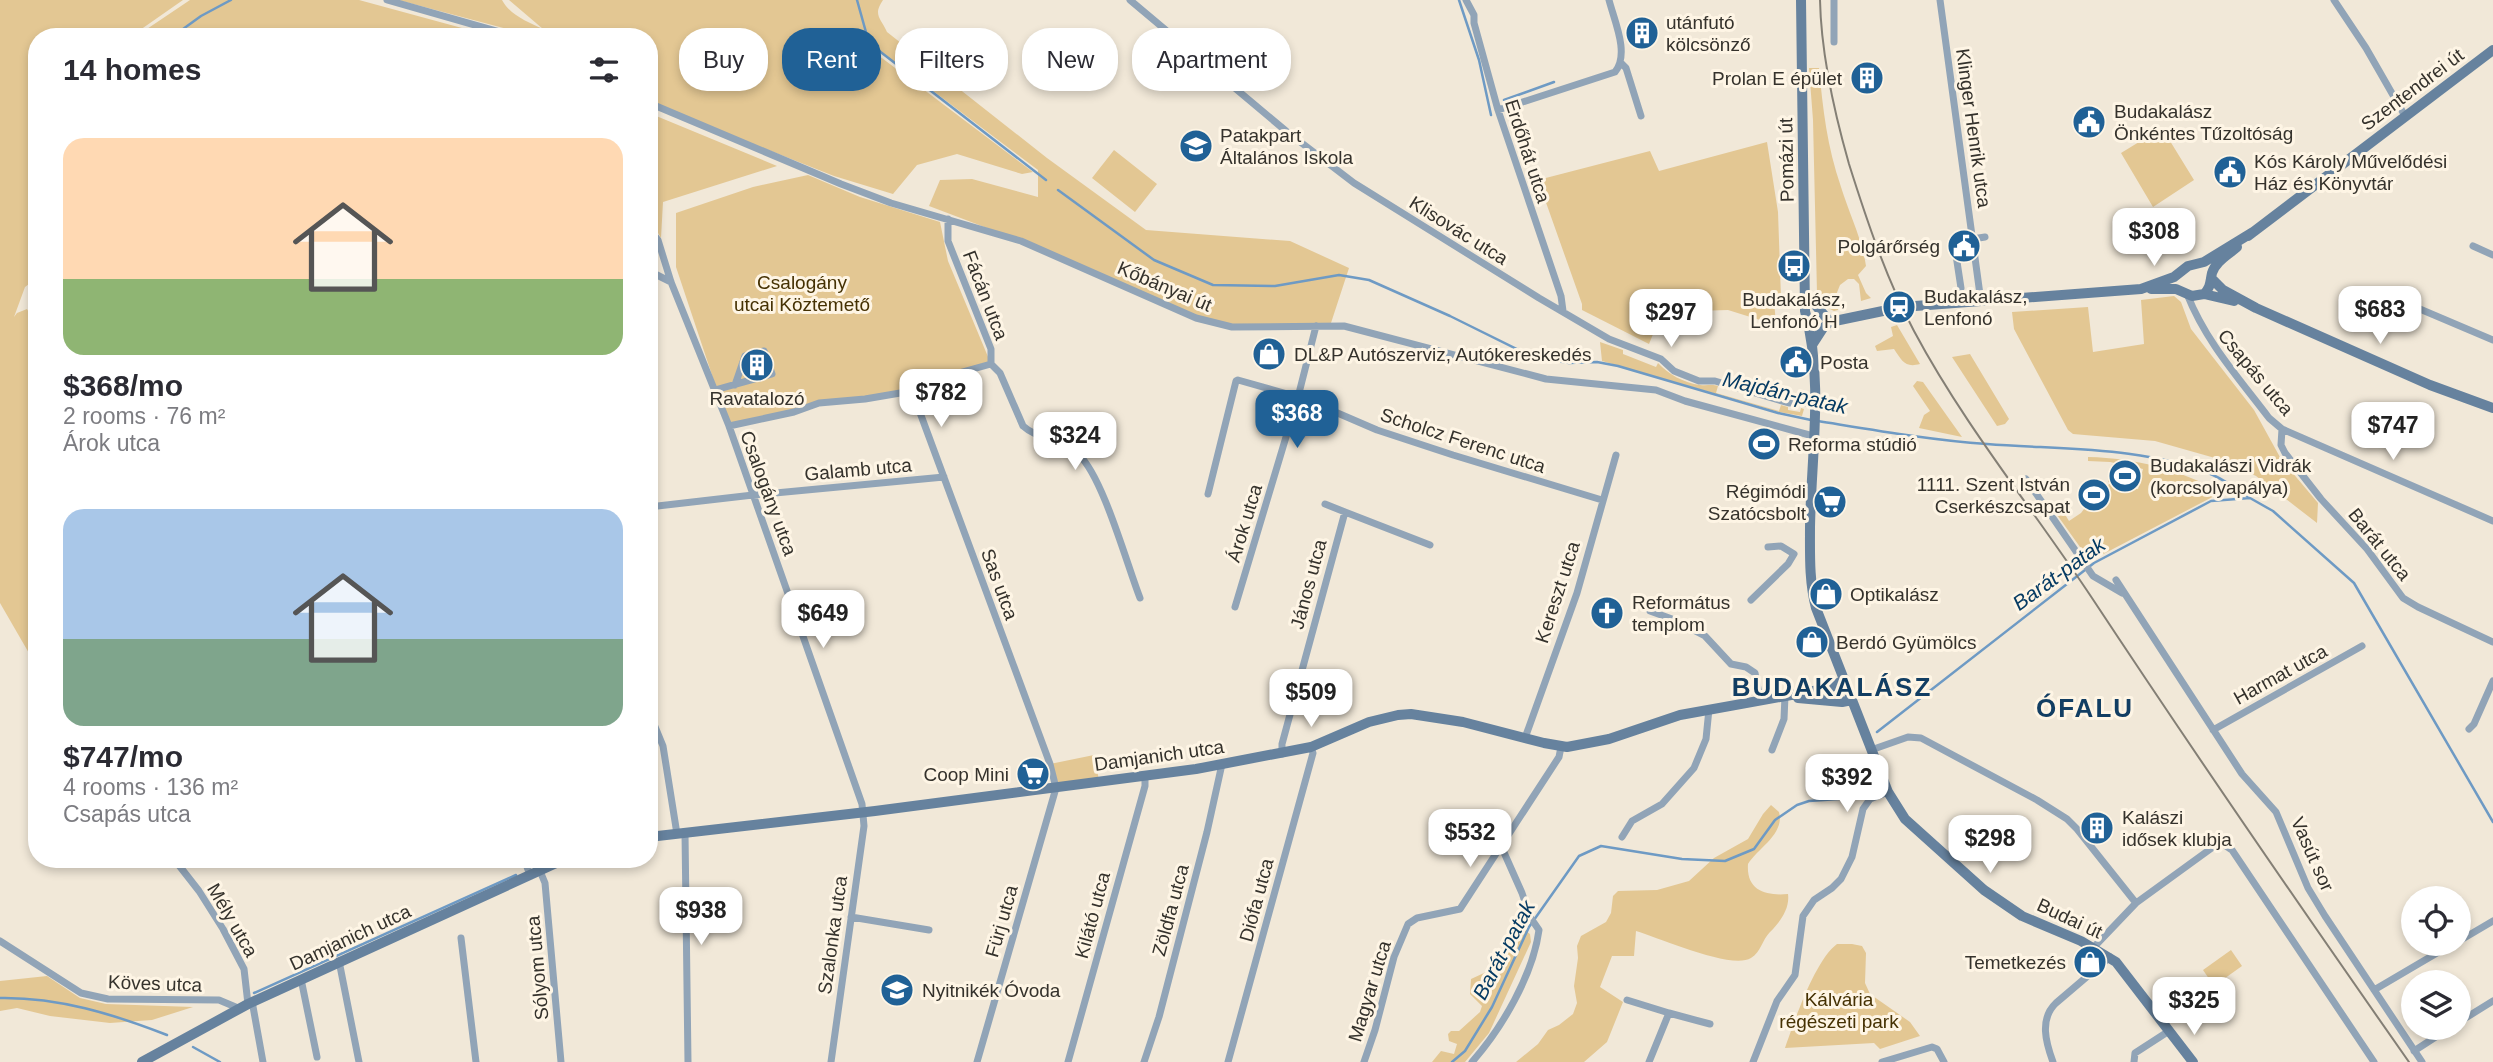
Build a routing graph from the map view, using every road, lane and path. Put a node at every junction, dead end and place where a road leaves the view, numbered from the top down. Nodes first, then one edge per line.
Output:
1 (387, 0) edge
2 (1130, 0) edge
3 (1466, 0) edge
4 (1609, 0) edge
5 (1801, 0) edge
6 (1834, 0) edge
7 (1940, 0) edge
8 (2334, 0) edge
9 (485, 28) edge
10 (1163, 28) edge
11 (1834, 42) dead end
12 (2493, 50) edge
13 (1621, 63) junction
14 (1238, 91) edge
15 (658, 107) edge
16 (1497, 110) junction
17 (1641, 116) dead end
18 (2405, 116) junction
19 (948, 219) junction
20 (2253, 232) junction
21 (1984, 237) dead end
22 (1973, 239) junction
23 (658, 240) edge
24 (2473, 246) dead end
25 (2493, 255) edge
26 (2195, 265) junction
27 (2181, 272) junction
28 (658, 276) edge
29 (2211, 277) junction
30 (671, 282) junction
31 (1961, 288) dead end
32 (2141, 289) junction
33 (2184, 292) junction
34 (1806, 294) junction
35 (2202, 295) junction
36 (2401, 301) dead end
37 (1981, 302) junction
38 (2256, 308) junction
39 (1563, 311) junction
40 (2196, 317) junction
41 (1809, 322) junction
42 (1825, 322) junction
43 (1316, 326) junction
44 (2493, 340) edge
45 (1812, 345) junction
46 (991, 364) junction
47 (735, 385) junction
48 (715, 390) junction
49 (912, 391) junction
50 (1298, 397) junction
51 (1814, 407) junction
52 (2493, 408) edge
53 (729, 426) junction
54 (2282, 429) junction
55 (1813, 432) junction
56 (1616, 455) dead end
57 (944, 477) junction
58 (2026, 480) dead end
59 (1208, 494) dead end
60 (753, 495) junction
61 (1602, 500) junction
62 (1325, 504) dead end
63 (658, 506) edge
64 (1345, 512) junction
65 (2493, 520) edge
66 (1430, 545) dead end
67 (1769, 547) dead end
68 (1794, 554) junction
69 (1810, 555) junction
70 (2116, 580) dead end
71 (2122, 593) junction
72 (1140, 598) dead end
73 (1751, 600) dead end
74 (1235, 607) dead end
75 (1650, 611) dead end
76 (2493, 642) edge
77 (2362, 646) dead end
78 (1845, 679) junction
79 (2493, 681) edge
80 (1785, 696) junction
81 (1760, 699) junction
82 (1852, 700) junction
83 (1709, 709) junction
84 (2469, 729) dead end
85 (2213, 730) junction
86 (658, 734) edge
87 (1525, 738) junction
88 (1311, 747) junction
89 (1561, 747) junction
90 (1772, 750) dead end
91 (1871, 750) junction
92 (1282, 754) junction
93 (1222, 764) junction
94 (1145, 776) junction
95 (1056, 788) junction
96 (1888, 792) junction
97 (863, 813) junction
98 (681, 834) junction
99 (658, 836) edge
100 (1622, 837) dead end
101 (1502, 848) junction
102 (180, 868) edge
103 (531, 868) edge
104 (546, 868) edge
105 (535, 873) junction
106 (2136, 903) junction
107 (851, 917) junction
108 (2493, 920) edge
109 (929, 930) dead end
110 (2471, 934) edge
111 (461, 938) dead end
112 (0, 941) edge
113 (2094, 947) junction
114 (2432, 956) edge
115 (2110, 957) junction
116 (339, 961) junction
117 (301, 979) junction
118 (2374, 990) junction
119 (1627, 1000) dead end
120 (2493, 1001) edge
121 (246, 1004) junction
122 (1669, 1013) junction
123 (2471, 1015) edge
124 (1710, 1024) dead end
125 (2169, 1031) junction
126 (2431, 1040) edge
127 (2414, 1051) junction
128 (317, 1057) dead end
129 (155, 1059) edge
130 (1943, 1059) edge
131 (142, 1062) edge
132 (262, 1062) edge
133 (359, 1062) edge
134 (477, 1062) edge
135 (561, 1062) edge
136 (688, 1062) edge
137 (831, 1062) edge
138 (977, 1062) edge
139 (1068, 1062) edge
140 (1144, 1062) edge
141 (1228, 1062) edge
142 (1364, 1062) edge
143 (1472, 1062) edge
144 (1649, 1062) edge
145 (1754, 1062) edge
146 (1882, 1062) edge
147 (2053, 1062) edge
148 (2134, 1062) edge
149 (2193, 1062) edge
150 (2374, 1062) edge
151 (2422, 1062) edge

1 - 9 street
2 - 10 street, Klisovác utca
3 - 16 street, Erdőhát utca
4 - 13 street
5 - 34 main road, Pomázi út
6 - 11 street
7 - 22 street, Klinger Henrik utca
8 - 18 street
12 - 18 main road, Szentendrei út
13 - 16 street
13 - 17 street
14 - 39 street, Klisovác utca
15 - 19 street, Kőbányai út
16 - 39 street, Erdőhát utca
18 - 20 main road, Szentendrei út
19 - 43 street, Kőbányai út
19 - 46 street, Fácán utca
20 - 26 main road
20 - 29 main road
21 - 22 street
22 - 31 street
22 - 37 street, Klinger Henrik utca
23 - 30 street, Csalogány utca
24 - 25 street
26 - 27 main road
26 - 29 main road
27 - 32 main road
27 - 33 main road
28 - 30 street
29 - 35 main road
29 - 38 main road
30 - 48 street, Csalogány utca
32 - 33 main road
32 - 37 main road
33 - 35 main road
33 - 40 street, Csapás utca
34 - 41 main road, Pomázi út
34 - 42 main road
35 - 38 main road
35 - 40 street, Csapás utca
36 - 44 street
37 - 42 main road
38 - 52 main road
39 - 51 street, Klisovác utca
40 - 54 street, Csapás utca
41 - 42 main road
41 - 45 main road, Pomázi út
42 - 45 main road
43 - 50 street, Árok utca
43 - 55 street, Kőbányai út
45 - 51 main road
46 - 49 street, Fácán utca
46 - 72 street
47 - 47 street
47 - 48 street
48 - 53 street, Csalogány utca
49 - 53 street, Fácán utca
49 - 57 street, Sas utca
50 - 59 street, Scholcz Ferenc utca
50 - 61 street, Scholcz Ferenc utca
50 - 74 street, Árok utca
51 - 55 main road
53 - 60 street, Csalogány utca
54 - 65 street, Csapás utca
54 - 76 street, Barát utca
55 - 69 main road
56 - 61 street, Kereszt utca
57 - 60 street, Galamb utca
57 - 95 street, Sas utca
58 - 71 street, Vasút sor
60 - 63 street, Galamb utca
60 - 97 street, Csalogány utca
61 - 87 street, Kereszt utca
62 - 64 street
64 - 66 street
64 - 92 street, János utca
67 - 68 street
68 - 69 street
68 - 73 street
69 - 78 main road
70 - 71 street, Vasút sor
71 - 85 street, Vasút sor
75 - 81 street
77 - 85 street, Harmat utca
78 - 80 main road
78 - 82 main road, Budai út
79 - 84 street
80 - 81 main road, Damjanich utca
80 - 82 main road
80 - 90 street
81 - 83 main road, Damjanich utca
82 - 91 main road, Budai út
83 - 89 main road, Damjanich utca
83 - 100 street
85 - 118 street, Vasút sor
86 - 98 street
87 - 88 main road, Damjanich utca
87 - 89 main road, Damjanich utca
88 - 92 main road, Damjanich utca
88 - 141 street, Diófa utca
89 - 101 street, Magyar utca
91 - 96 main road, Budai út
91 - 106 street
92 - 93 main road, Damjanich utca
93 - 94 main road, Damjanich utca
93 - 140 street, Zöldfa utca
94 - 95 main road, Damjanich utca
94 - 139 street, Kilátó utca
95 - 97 main road, Damjanich utca
95 - 138 street, Fürj utca
96 - 113 main road, Budai út
96 - 145 street
97 - 98 main road, Damjanich utca
97 - 107 street, Szalonka utca
98 - 99 main road, Damjanich utca
98 - 136 street
101 - 142 street, Magyar utca
101 - 143 street
102 - 121 street, Mély utca
103 - 105 street, Sólyom utca
104 - 105 main road, Damjanich utca
105 - 116 main road, Damjanich utca
105 - 135 street, Sólyom utca
106 - 113 street
106 - 150 street
107 - 109 street
107 - 137 street, Szalonka utca
108 - 110 street
111 - 134 street
112 - 121 street, Köves utca
113 - 115 main road, Budai út
114 - 118 street
115 - 125 main road, Budai út
115 - 147 street
116 - 117 main road, Damjanich utca
116 - 133 street
117 - 121 main road, Damjanich utca
117 - 128 street
118 - 127 street, Vasút sor
119 - 122 street
120 - 123 street
121 - 129 main road, Damjanich utca
121 - 132 street, Mély utca
122 - 124 street
122 - 144 street
125 - 148 street
125 - 149 main road, Budai út
126 - 127 street
127 - 151 street, Vasút sor
129 - 131 main road, Damjanich utca
130 - 146 street

